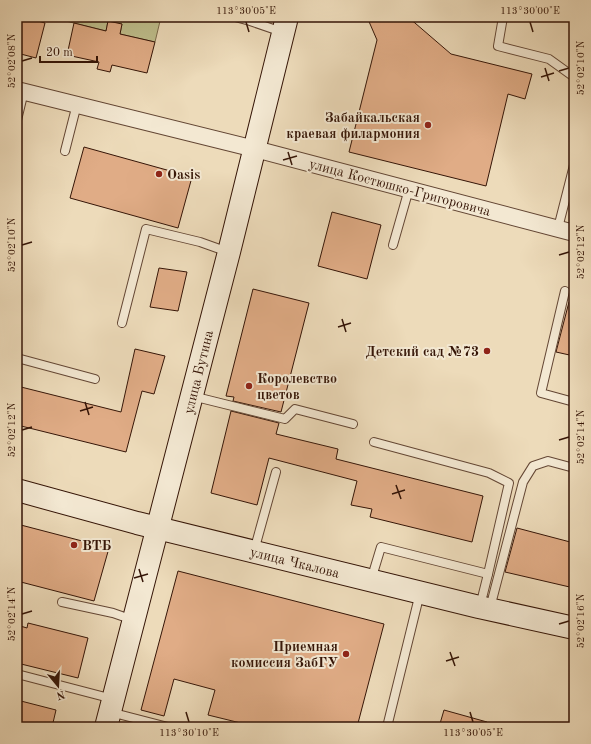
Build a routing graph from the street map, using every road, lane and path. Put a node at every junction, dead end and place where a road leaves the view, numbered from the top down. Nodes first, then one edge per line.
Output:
1 (235, 17) edge
2 (503, 17) edge
3 (285, 25) edge
4 (574, 77) edge
5 (21, 90) edge
6 (77, 104) junction
7 (17, 120) edge
8 (255, 149) junction
9 (65, 151) dead end
10 (574, 165) edge
11 (408, 189) junction
12 (558, 228) junction
13 (574, 233) edge
14 (393, 245) dead end
15 (228, 252) junction
16 (565, 291) dead end
17 (122, 323) dead end
18 (17, 358) edge
19 (95, 379) dead end
20 (192, 396) junction
21 (574, 402) edge
22 (353, 424) dead end
23 (374, 442) dead end
24 (574, 468) edge
25 (276, 472) dead end
26 (17, 490) edge
27 (157, 528) junction
28 (254, 552) junction
29 (488, 574) junction
30 (371, 581) junction
31 (420, 592) junction
32 (62, 602) dead end
33 (484, 608) junction
34 (134, 620) junction
35 (574, 628) edge
36 (17, 674) edge
37 (110, 713) edge
38 (168, 727) edge
39 (387, 727) edge

1 - 3 lane
2 - 4 lane
3 - 8 main road, улица Бутина
5 - 6 street, улица Костюшко-Григоровича
5 - 7 lane
6 - 8 street, улица Костюшко-Григоровича
6 - 9 lane
8 - 11 street, улица Костюшко-Григоровича
8 - 15 main road, улица Бутина
10 - 12 lane
11 - 12 street, улица Костюшко-Григоровича
11 - 14 lane
12 - 13 street, улица Костюшко-Григоровича
15 - 17 lane
15 - 20 main road, улица Бутина
16 - 21 lane
18 - 19 lane
20 - 22 lane
20 - 27 main road, улица Бутина
23 - 29 lane
24 - 33 lane
25 - 28 lane
26 - 27 main road, улица Чкалова
27 - 28 main road, улица Чкалова
27 - 34 main road, улица Бутина
28 - 30 main road, улица Чкалова
29 - 30 lane
29 - 33 lane
30 - 31 main road, улица Чкалова
31 - 33 main road, улица Чкалова
31 - 39 lane
32 - 34 lane
33 - 35 main road, улица Чкалова
34 - 37 main road, улица Бутина
36 - 37 lane
37 - 38 lane

